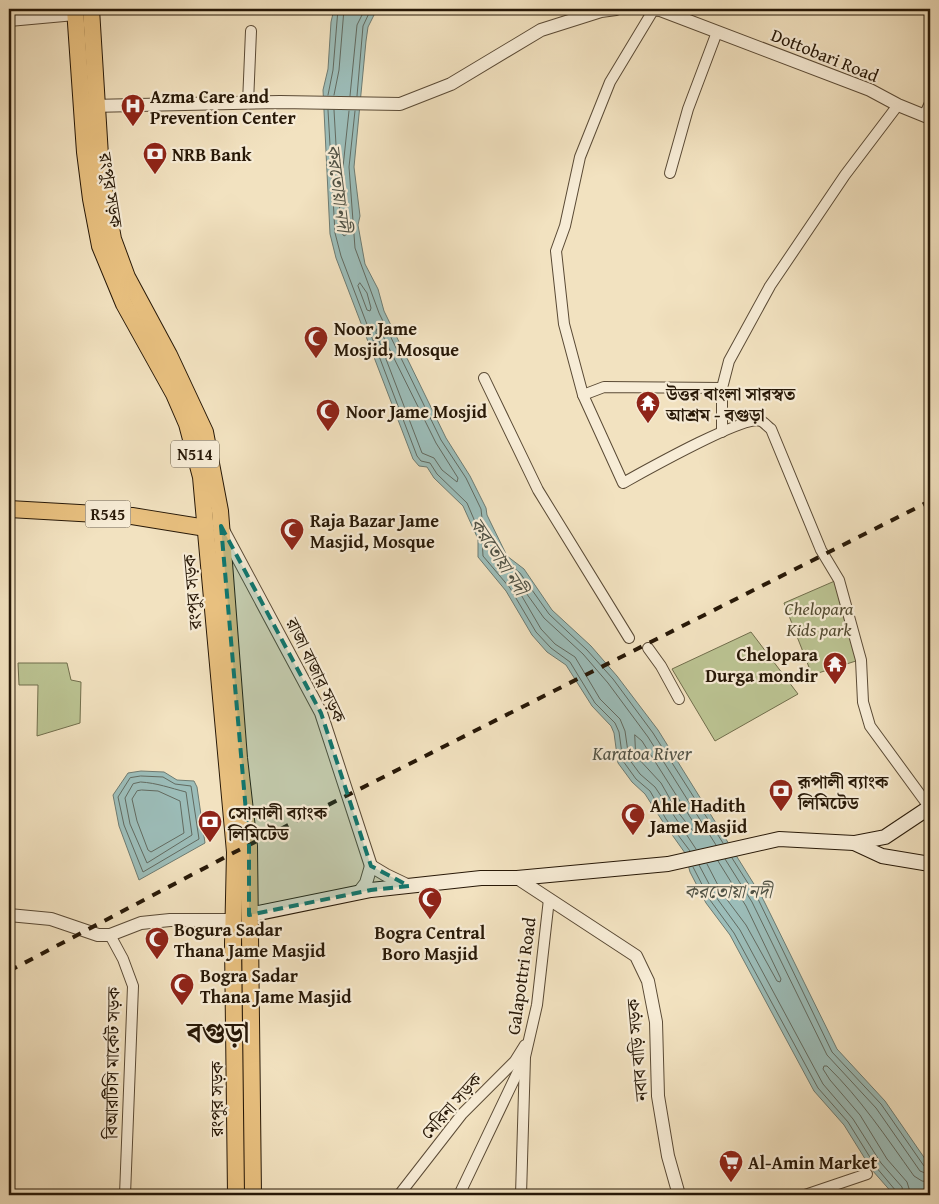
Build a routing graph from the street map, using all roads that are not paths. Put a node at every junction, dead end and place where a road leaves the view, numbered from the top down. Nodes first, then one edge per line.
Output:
1 (616, 9) edge
2 (652, 9) edge
3 (83, 11) edge
4 (9, 20) edge
5 (251, 31) dead end
6 (717, 32) junction
7 (248, 103) junction
8 (930, 103) edge
9 (898, 105) junction
10 (88, 107) junction
11 (927, 117) edge
12 (670, 172) dead end
13 (484, 378) dead end
14 (722, 388) junction
15 (583, 395) junction
16 (722, 432) junction
17 (9, 509) edge
18 (214, 527) junction
19 (629, 638) dead end
20 (648, 648) dead end
21 (678, 699) dead end
22 (930, 808) edge
23 (854, 843) junction
24 (930, 864) edge
25 (371, 866) junction
26 (517, 878) junction
27 (409, 886) junction
28 (359, 892) junction
29 (549, 899) junction
30 (9, 915) edge
31 (23, 915) junction
32 (241, 918) junction
33 (9, 921) edge
34 (110, 935) junction
35 (529, 1039) junction
36 (525, 1057) junction
37 (867, 1174) dead end
38 (125, 1195) edge
39 (236, 1195) edge
40 (253, 1195) edge
41 (399, 1195) edge
42 (459, 1195) edge
43 (521, 1195) edge
44 (678, 1195) edge
45 (805, 1195) edge

1 - 7 street
2 - 6 street, Dottobari Road
2 - 15 street
3 - 4 street
3 - 10 main road, রংপুর সড়ক / N514
5 - 7 street
6 - 9 street, Dottobari Road
6 - 12 street
7 - 10 street
8 - 11 street
9 - 11 street, Dottobari Road
9 - 14 street
10 - 18 main road, রংপুর সড়ক / N514
13 - 19 street
14 - 15 street
14 - 16 street
15 - 16 street
16 - 22 street
17 - 18 main road, R545
18 - 25 street, রাজা বাজার সড়ক
18 - 32 main road, রংপুর সড়ক / N514
20 - 21 street
22 - 23 main road
23 - 24 main road
23 - 26 main road
25 - 27 street
25 - 28 street
26 - 27 main road
26 - 29 street, নবাব বাড়ি সড়ক
27 - 28 main road
28 - 32 main road
29 - 35 street, Galapottri Road
29 - 44 street, নবাব বাড়ি সড়ক
30 - 31 street
31 - 33 street
31 - 34 street
32 - 34 street
32 - 39 main road, রংপুর সড়ক
32 - 40 main road, রংপুর সড়ক / N514
34 - 38 street, বিআরটিসি মার্কেট সড়ক
35 - 36 street, Galapottri Road
35 - 41 street, মেরিনা সড়ক
36 - 42 street
36 - 43 street
37 - 45 street

